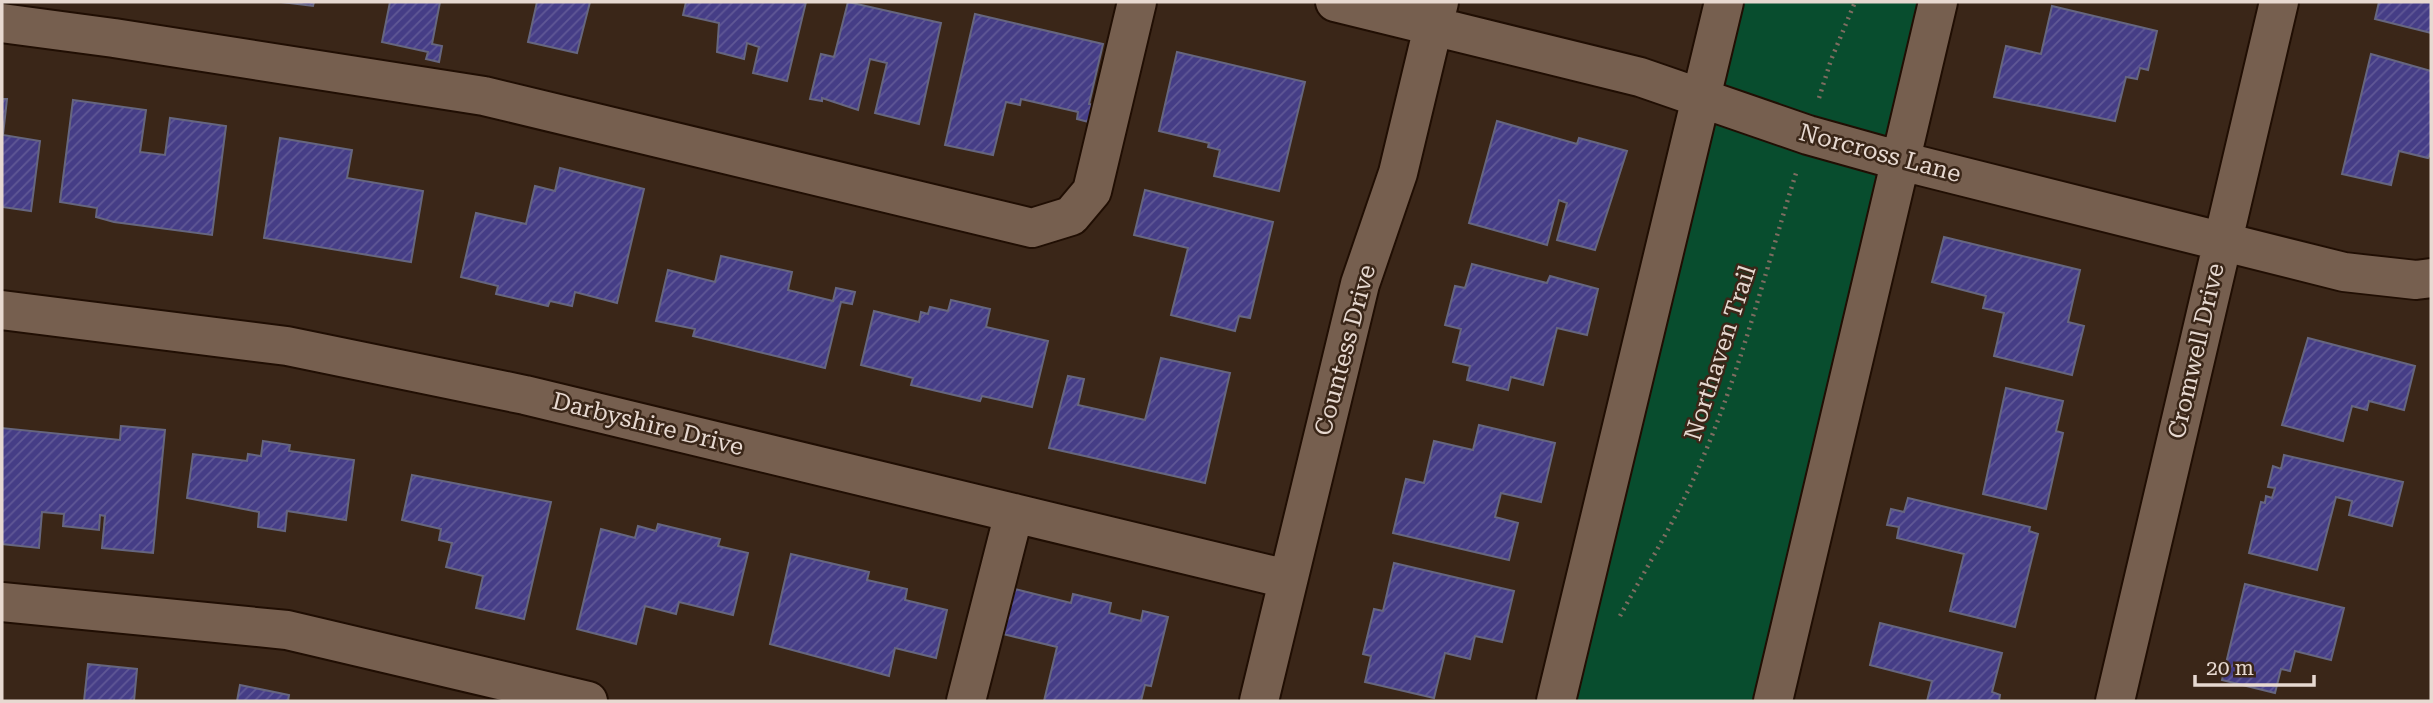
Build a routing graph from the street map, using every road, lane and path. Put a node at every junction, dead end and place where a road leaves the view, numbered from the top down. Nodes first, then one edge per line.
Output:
1 (1138, 2) edge
2 (1335, 2) edge
3 (1724, 2) edge
4 (1855, 2) edge
5 (1938, 2) edge
6 (2278, 2) edge
7 (1436, 13) edge
8 (2, 23) edge
9 (1702, 97) junction
10 (1808, 135) junction
11 (1900, 161) junction
12 (2222, 240) junction
13 (2431, 278) edge
14 (2, 310) edge
15 (1014, 513) junction
16 (1287, 579) junction
17 (2, 602) edge
18 (1615, 626) dead end
19 (588, 701) edge
20 (966, 701) edge
21 (1259, 701) edge
22 (1556, 701) edge
23 (1773, 701) edge
24 (2115, 701) edge

1 - 8 street
2 - 7 street, Norcross Lane
3 - 9 street
4 - 10 path, Northaven Trail
5 - 11 street
6 - 12 street, Cromwell Drive
7 - 9 street, Norcross Lane
7 - 16 street, Countess Drive
9 - 10 street, Norcross Lane
9 - 22 street
10 - 11 street, Norcross Lane
10 - 18 path, Northaven Trail
11 - 12 street, Norcross Lane
11 - 23 street
12 - 13 street, Norcross Lane
12 - 24 street, Cromwell Drive
14 - 15 street, Darbyshire Drive
15 - 16 street, Darbyshire Drive
15 - 20 street
16 - 21 street, Countess Drive
17 - 19 street

